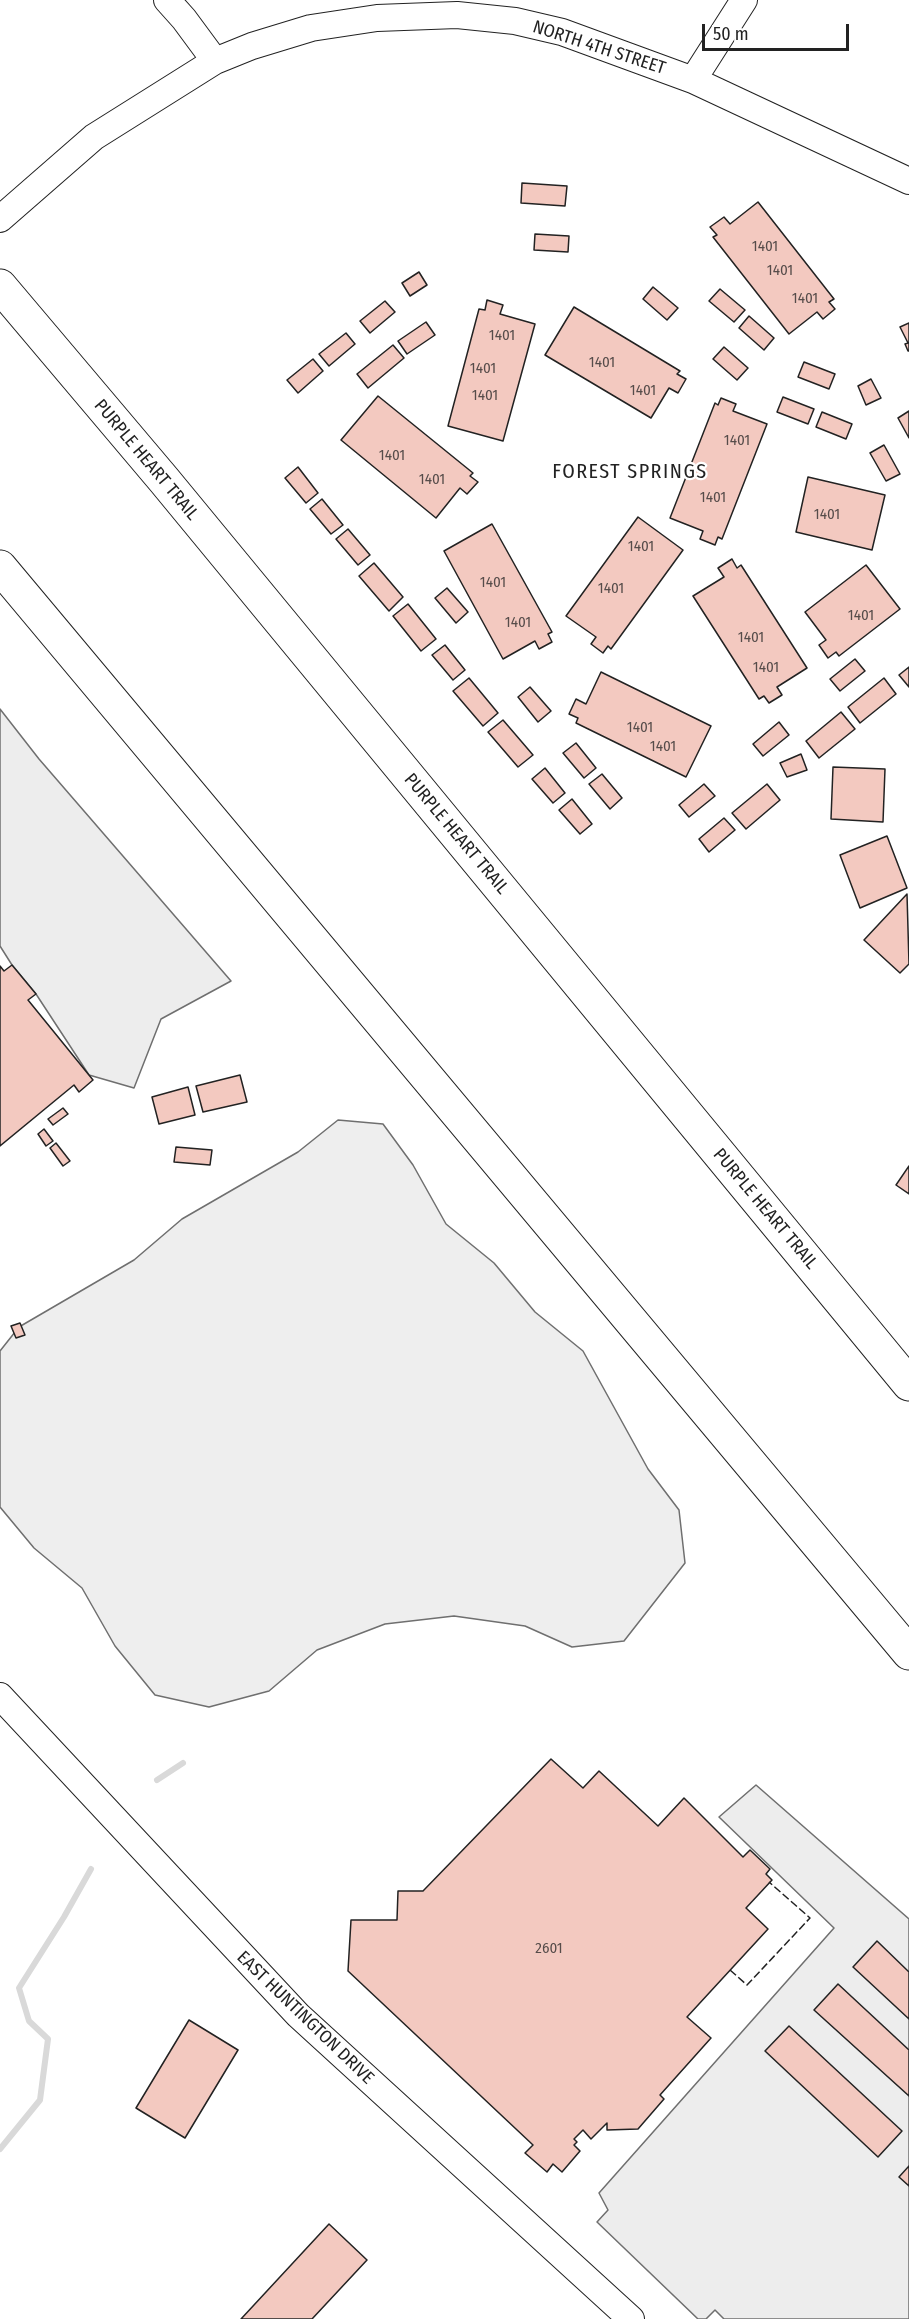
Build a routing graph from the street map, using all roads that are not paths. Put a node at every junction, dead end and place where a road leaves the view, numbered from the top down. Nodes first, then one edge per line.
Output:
1 (167, 0) edge
2 (744, 0) edge
3 (215, 62) junction
4 (693, 80) junction
5 (909, 181) edge
6 (6, 214) edge
7 (0, 286) edge
8 (0, 567) edge
9 (909, 1384) edge
10 (909, 1653) edge
11 (0, 1696) edge
12 (631, 2319) edge

1 - 3 street
2 - 4 street
3 - 4 street, NORTH 4TH STREET
3 - 6 street, NORTH 4TH STREET
4 - 5 street, NORTH 4TH STREET
7 - 9 highway, PURPLE HEART TRAIL
8 - 10 highway
11 - 12 street, EAST HUNTINGTON DRIVE

